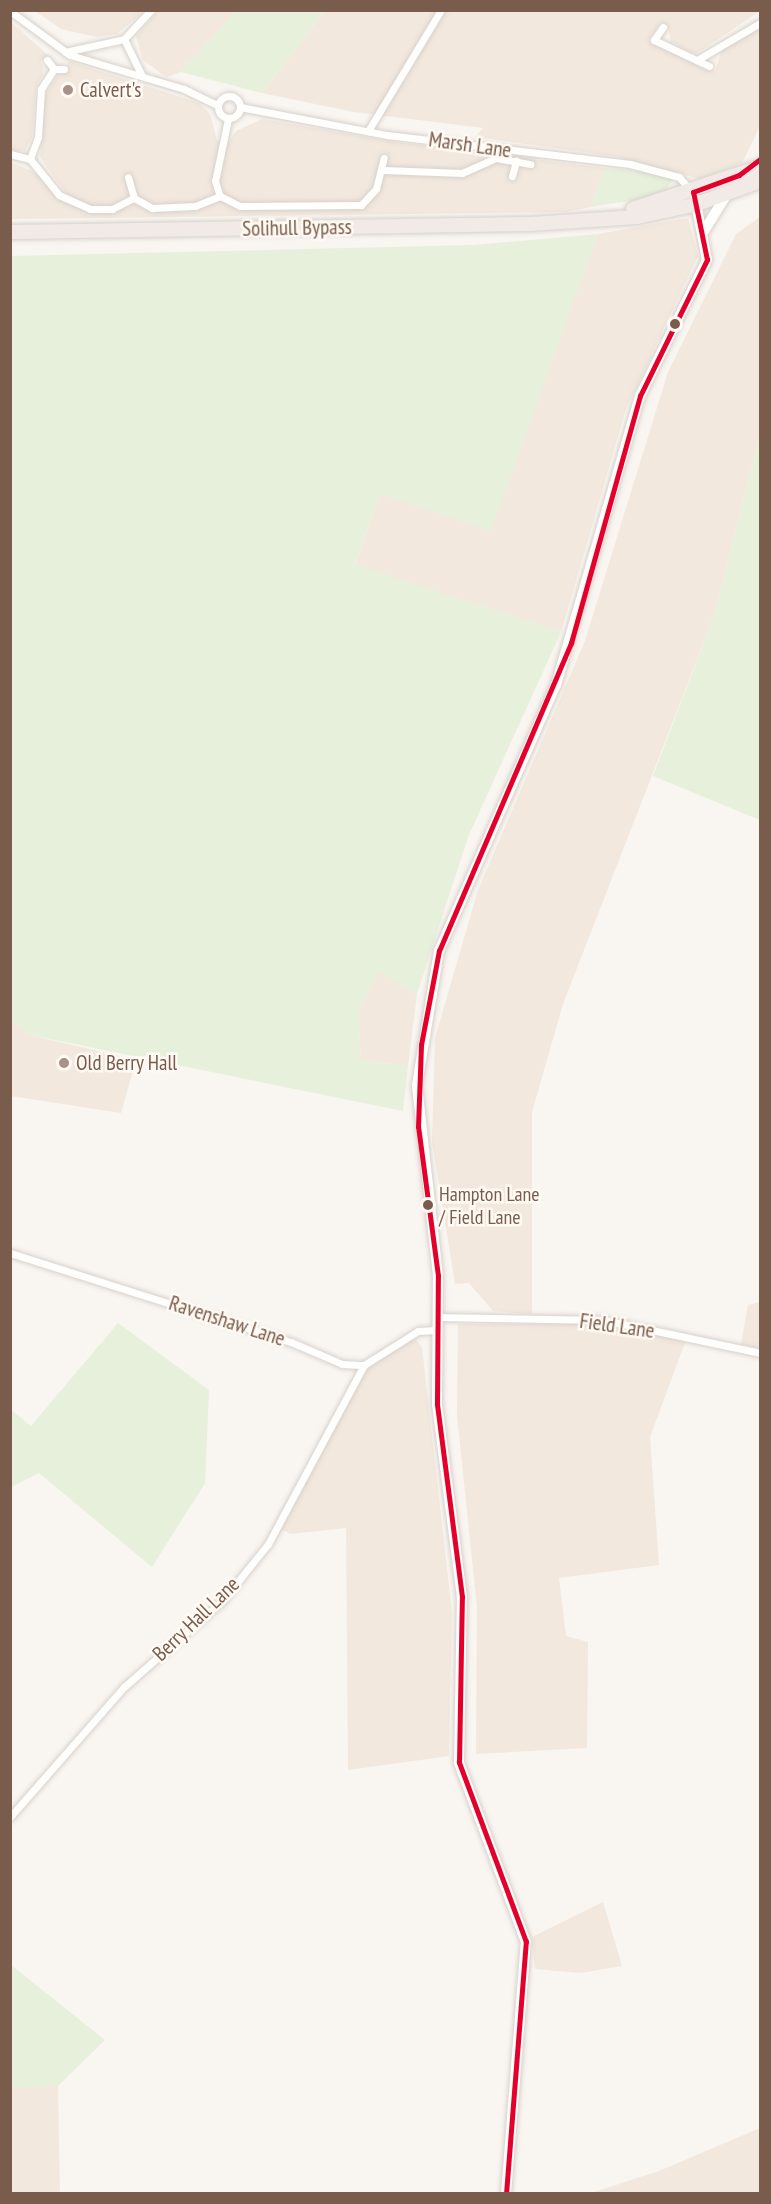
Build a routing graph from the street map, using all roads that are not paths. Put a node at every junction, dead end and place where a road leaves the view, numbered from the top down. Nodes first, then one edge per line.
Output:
1 (151, 10) edge
2 (441, 10) edge
3 (10, 11) edge
4 (760, 23) edge
5 (663, 27) dead end
6 (124, 39) junction
7 (65, 52) junction
8 (47, 60) dead end
9 (697, 60) junction
10 (709, 66) dead end
11 (54, 69) junction
12 (64, 69) dead end
13 (143, 77) junction
14 (217, 105) junction
15 (240, 106) junction
16 (228, 119) junction
17 (368, 131) junction
18 (10, 154) edge
19 (384, 158) dead end
20 (30, 159) junction
21 (760, 159) edge
22 (516, 161) junction
23 (530, 164) dead end
24 (760, 167) edge
25 (384, 170) junction
26 (512, 176) dead end
27 (739, 176) junction
28 (128, 177) dead end
29 (760, 181) edge
30 (727, 194) junction
31 (220, 196) junction
32 (134, 198) junction
33 (695, 198) junction
34 (704, 231) junction
35 (10, 232) edge
36 (10, 1253) edge
37 (435, 1317) junction
38 (436, 1330) junction
39 (760, 1353) edge
40 (364, 1365) junction
41 (10, 1817) edge
42 (506, 2193) edge

1 - 6 street
2 - 17 street
3 - 7 street
4 - 9 street
5 - 9 street
6 - 7 street
6 - 13 street
7 - 13 street
8 - 11 street
9 - 10 street
11 - 12 street
11 - 20 street
13 - 14 street
14 - 15 street, Marsh Lane
14 - 16 street
15 - 16 street
15 - 17 street, Marsh Lane
16 - 31 street
17 - 33 street, Marsh Lane
18 - 20 street
19 - 25 street
20 - 32 street
21 - 27 main road
22 - 23 street
22 - 25 street
22 - 26 street
24 - 27 highway, Solihull Bypass
25 - 31 street
27 - 33 highway, Solihull Bypass
28 - 32 street
29 - 30 highway, Solihull Bypass
30 - 33 highway, Solihull Bypass
30 - 34 main road
31 - 32 street
33 - 34 main road
33 - 35 highway, Solihull Bypass
34 - 37 main road
36 - 40 street, Ravenshaw Lane
37 - 38 main road
37 - 39 street, Field Lane
38 - 40 street
38 - 42 main road
40 - 41 street, Berry Hall Lane

